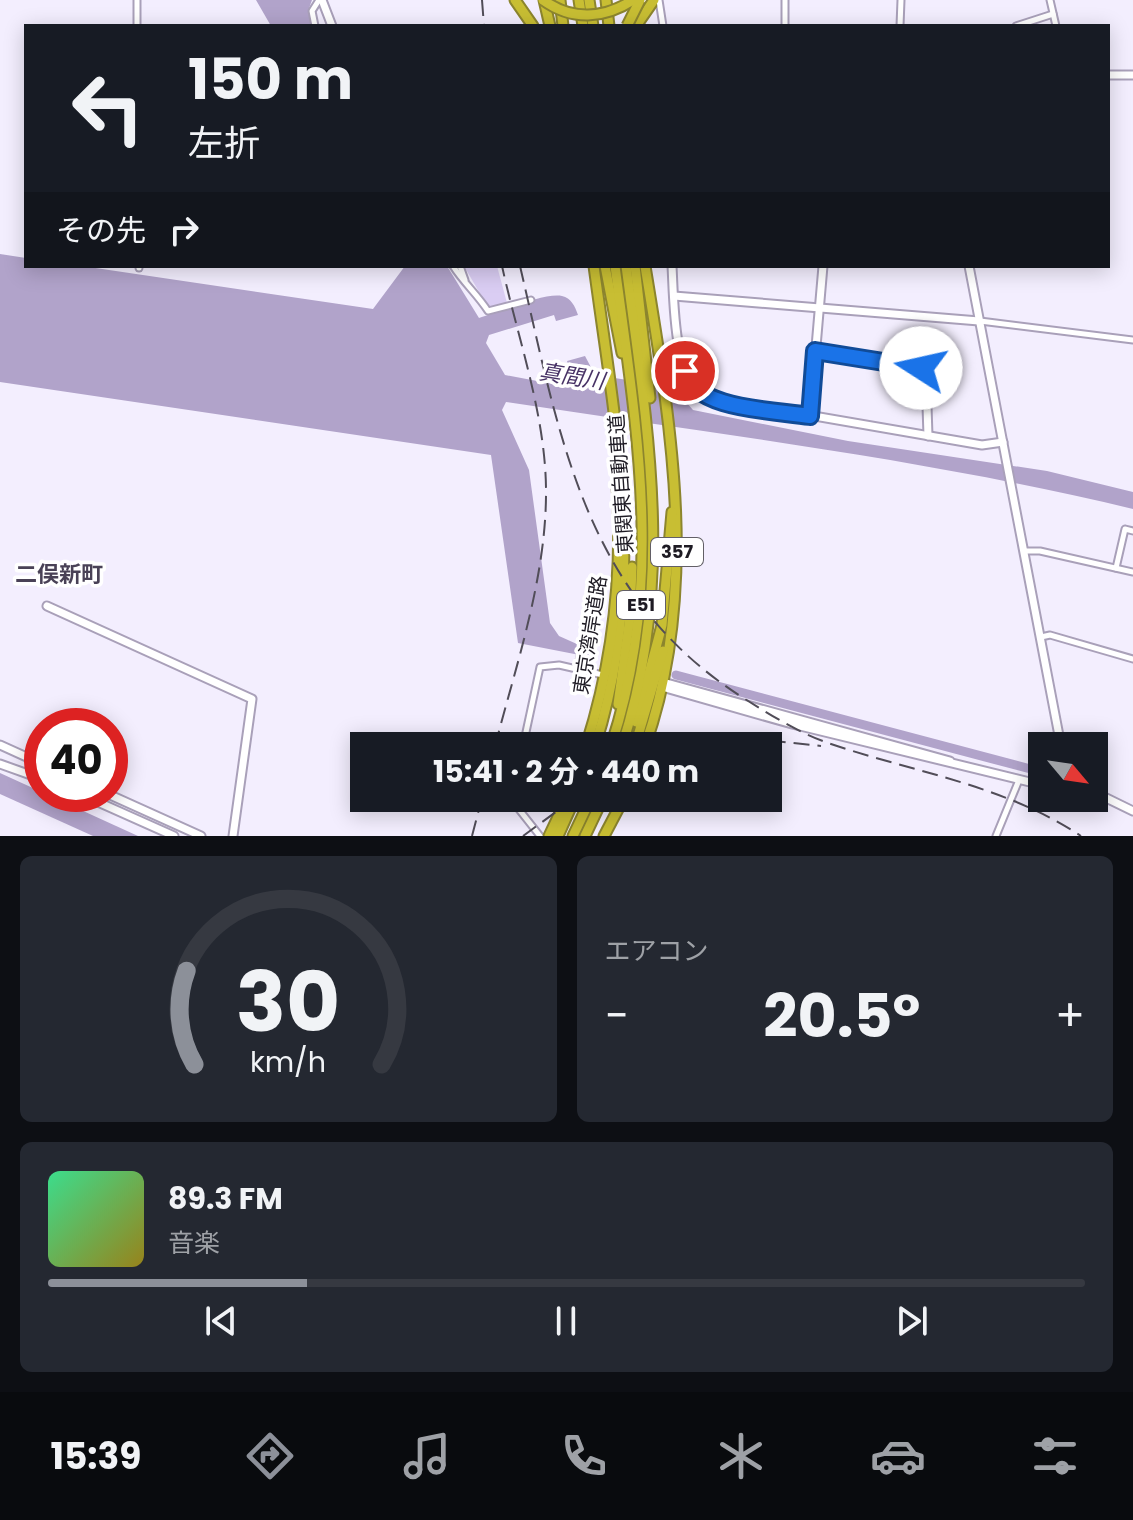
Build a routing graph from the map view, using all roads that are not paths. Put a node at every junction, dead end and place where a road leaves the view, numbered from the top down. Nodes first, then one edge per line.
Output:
1 (137, 0) edge
2 (320, 0) edge
3 (515, 0) edge
4 (523, 0) edge
5 (544, 0) edge
6 (557, 0) edge
7 (579, 0) edge
8 (589, 0) edge
9 (606, 0) edge
10 (640, 0) edge
11 (647, 0) edge
12 (656, 0) edge
13 (785, 0) edge
14 (901, 0) edge
15 (1050, 0) edge
16 (629, 3) edge
17 (1053, 14) junction
18 (137, 24) edge
19 (315, 24) edge
20 (331, 24) edge
21 (533, 24) edge
22 (534, 24) edge
23 (550, 24) edge
24 (556, 24) edge
25 (563, 24) edge
26 (583, 24) edge
27 (593, 24) edge
28 (609, 24) edge
29 (632, 24) edge
30 (633, 24) edge
31 (633, 24) edge
32 (634, 24) edge
33 (662, 24) edge
34 (785, 24) edge
35 (900, 24) edge
36 (1022, 24) edge
37 (1056, 24) edge
38 (1110, 75) edge
39 (1133, 75) edge
40 (455, 268) edge
41 (461, 268) edge
42 (592, 268) edge
43 (605, 268) edge
44 (615, 268) edge
45 (626, 268) edge
46 (635, 268) edge
47 (645, 268) edge
48 (651, 268) edge
49 (672, 268) edge
50 (823, 268) edge
51 (969, 268) edge
52 (465, 280) junction
53 (674, 296) junction
54 (531, 300) dead end
55 (819, 308) junction
56 (979, 321) junction
57 (1133, 340) edge
58 (815, 351) junction
59 (663, 373) junction
60 (635, 415) junction
61 (810, 416) junction
62 (928, 436) junction
63 (1003, 442) junction
64 (646, 461) junction
65 (619, 463) junction
66 (675, 489) junction
67 (625, 510) junction
68 (1133, 531) edge
69 (1024, 551) junction
70 (1116, 568) junction
71 (1133, 572) edge
72 (47, 606) dead end
73 (670, 629) junction
74 (586, 631) dead end
75 (1041, 637) junction
76 (1133, 659) edge
77 (577, 669) junction
78 (605, 676) junction
79 (663, 684) junction
80 (526, 732) edge
81 (590, 732) edge
82 (598, 732) edge
83 (613, 732) edge
84 (615, 732) edge
85 (627, 732) edge
86 (628, 732) edge
87 (639, 732) edge
88 (649, 732) edge
89 (1058, 732) edge
90 (0, 745) edge
91 (24, 756) edge
92 (0, 764) edge
93 (24, 773) edge
94 (1019, 780) junction
95 (1028, 782) edge
96 (1108, 799) edge
97 (128, 803) edge
98 (1133, 811) edge
99 (120, 812) edge
100 (521, 812) edge
101 (564, 812) edge
102 (567, 812) edge
103 (584, 812) edge
104 (596, 812) edge
105 (611, 812) edge
106 (616, 812) edge
107 (152, 826) junction
108 (166, 836) edge
109 (174, 836) edge
110 (201, 836) edge
111 (233, 836) edge
112 (540, 836) edge
113 (549, 836) edge
114 (558, 836) edge
115 (573, 836) edge
116 (585, 836) edge
117 (602, 836) edge
118 (996, 836) edge

1 - 18 street
2 - 19 street
2 - 20 street
3 - 21 highway
4 - 22 highway
5 - 16 highway, bridge
5 - 23 highway
6 - 24 highway
6 - 25 highway
7 - 26 highway
8 - 27 highway
9 - 28 highway
10 - 30 highway, bridge
11 - 31 highway
12 - 32 highway
12 - 33 street
13 - 34 street
14 - 35 street
15 - 17 street
16 - 29 street
17 - 36 street
17 - 37 street
38 - 39 street
40 - 52 street
41 - 52 street
42 - 65 highway, 東京湾岸道路 / 357
43 - 60 highway
44 - 60 highway, 東関東自動車道 / E51
45 - 64 highway, 東関東自動車道 / E51
46 - 64 highway
47 - 59 highway, 357
48 - 59 highway
49 - 53 street
50 - 55 street
51 - 56 street
52 - 54 street
53 - 55 street
53 - 61 street
55 - 56 street
55 - 58 street
56 - 57 street
56 - 63 street
58 - 61 street
58 - 62 street
59 - 66 highway, 357
60 - 64 highway, 東関東自動車道 / E51
61 - 62 street
62 - 63 street
63 - 69 street
64 - 84 highway, 東関東自動車道 / E51
64 - 85 highway, 東関東自動車道 / E51
65 - 67 highway, 東京湾岸道路 / 357
65 - 78 highway, 東京湾岸道路 / 357
66 - 73 highway, 357
66 - 86 highway
67 - 82 highway, 東京湾岸道路 / 357
67 - 83 highway
68 - 70 street
69 - 70 street
69 - 75 street
70 - 71 street
72 - 111 street
73 - 79 highway, 357
73 - 87 highway, 357
74 - 77 street
75 - 76 street
75 - 89 street
77 - 78 street
77 - 80 street
78 - 81 highway, 東京湾岸道路 / 357
79 - 88 highway, 357
79 - 94 street
90 - 91 street
92 - 93 street
94 - 95 street
94 - 118 street
96 - 98 street
97 - 110 street
99 - 107 street
100 - 112 street
101 - 113 highway
102 - 114 highway
103 - 115 highway
104 - 116 highway
105 - 117 highway
106 - 117 highway
107 - 108 street
107 - 109 street

